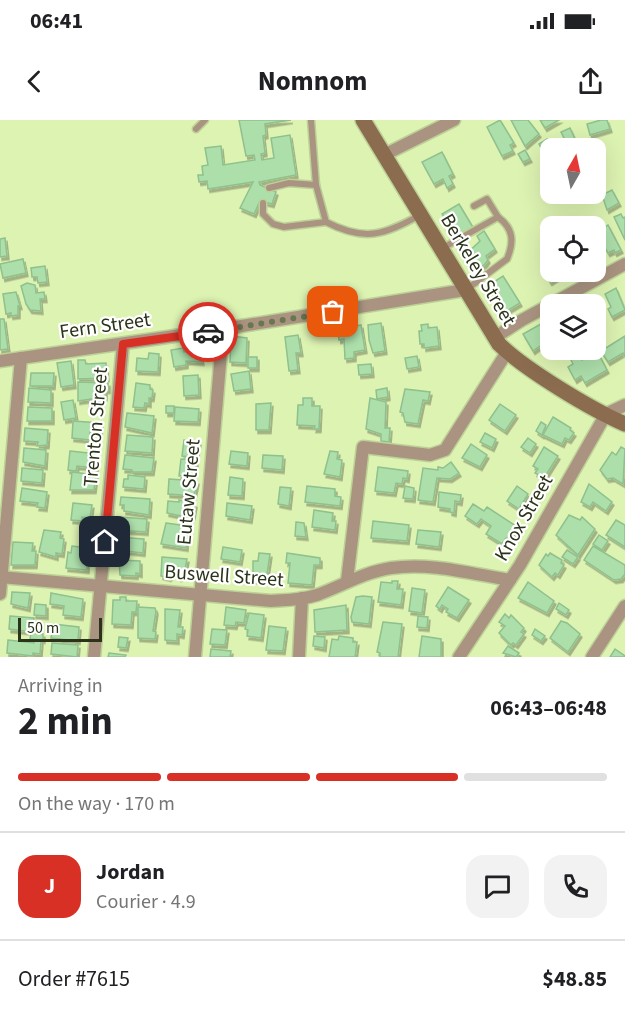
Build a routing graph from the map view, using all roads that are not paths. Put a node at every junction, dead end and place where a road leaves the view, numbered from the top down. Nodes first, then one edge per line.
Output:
1 (205, 120) edge
2 (311, 120) edge
3 (363, 120) edge
4 (454, 120) edge
5 (196, 129) dead end
6 (384, 155) junction
7 (316, 185) junction
8 (270, 188) dead end
9 (263, 203) dead end
10 (474, 207) dead end
11 (420, 215) junction
12 (498, 217) junction
13 (326, 222) junction
14 (441, 250) junction
15 (625, 264) edge
16 (465, 290) junction
17 (223, 329) junction
18 (494, 338) junction
19 (123, 344) junction
20 (507, 352) junction
21 (21, 358) junction
22 (0, 361) edge
23 (625, 405) edge
24 (606, 414) junction
25 (625, 424) edge
26 (1, 577) edge
27 (510, 580) junction
28 (347, 581) junction
29 (101, 586) junction
30 (0, 594) edge
31 (200, 594) junction
32 (302, 598) junction
33 (625, 606) edge
34 (94, 657) edge
35 (195, 657) edge
36 (299, 657) edge
37 (459, 657) edge
38 (592, 657) edge

1 - 5 lane
2 - 7 lane
3 - 6 street, Berkeley Street
4 - 6 street
6 - 11 street, Berkeley Street
7 - 8 lane
7 - 13 lane
9 - 13 lane
10 - 12 lane
11 - 13 lane
11 - 14 street, Berkeley Street
12 - 14 lane
12 - 16 lane
14 - 16 street, Berkeley Street
15 - 18 street
16 - 17 street, Fern Street
16 - 18 street, Berkeley Street
17 - 19 street, Fern Street
17 - 31 street, Eutaw Street
18 - 20 street, Berkeley Street
19 - 21 street, Fern Street
19 - 29 street, Trenton Street
20 - 24 street, Berkeley Street
20 - 28 street
21 - 22 street, Fern Street
21 - 26 street
23 - 24 street
24 - 25 street, Berkeley Street
24 - 27 street, Knox Street
26 - 29 street, Buswell Street
26 - 30 street
27 - 28 street, Buswell Street
27 - 37 street, Knox Street
28 - 32 street, Buswell Street
29 - 31 street, Buswell Street
29 - 34 street, Trenton Street
31 - 32 street, Buswell Street
31 - 35 street, Eutaw Street
32 - 36 street
33 - 38 street

